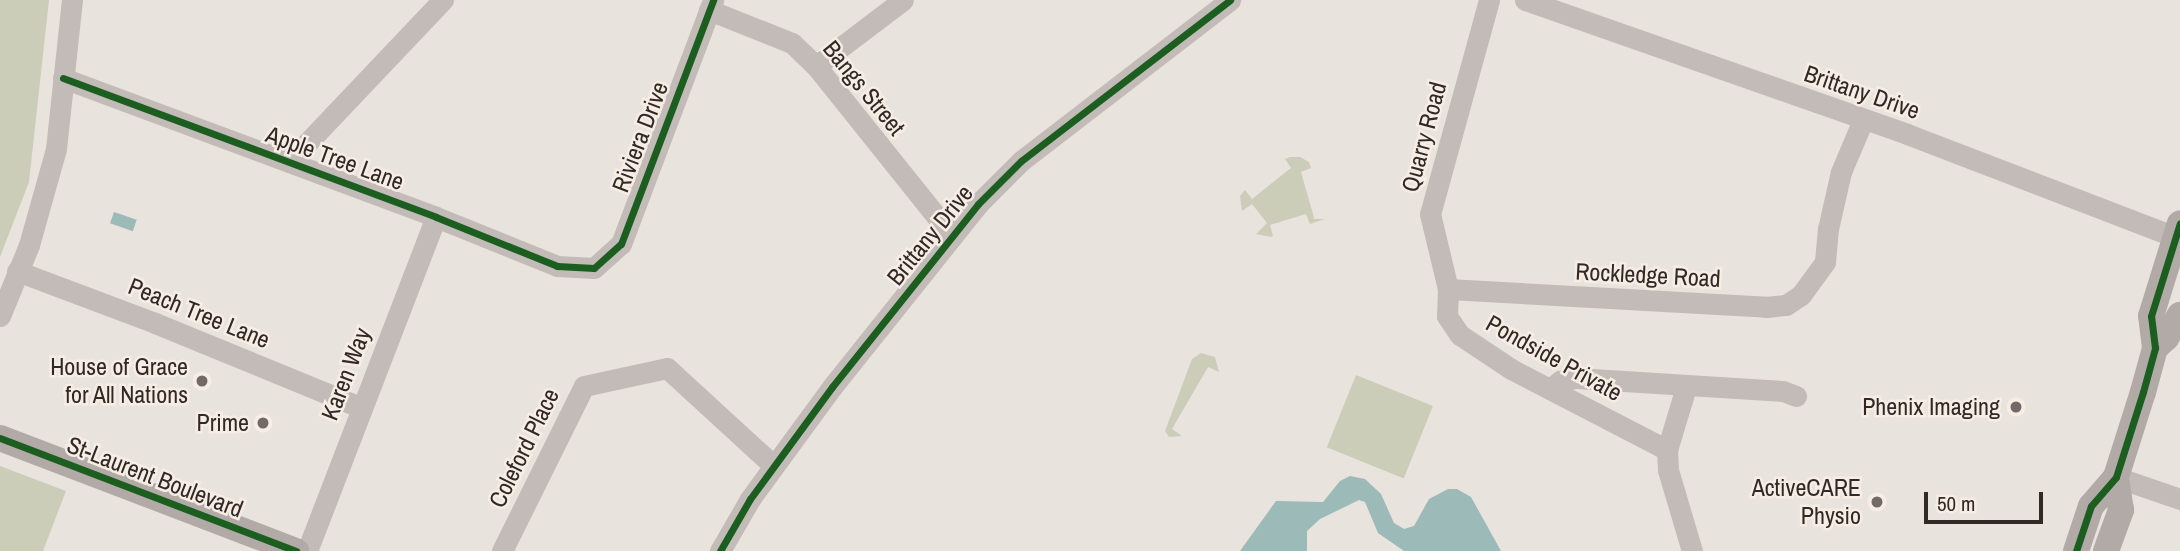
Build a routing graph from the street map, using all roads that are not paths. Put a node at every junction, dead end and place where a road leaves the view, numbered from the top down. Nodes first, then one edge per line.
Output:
1 (72, 0) edge
2 (443, 0) edge
3 (903, 0) edge
4 (1230, 0) edge
5 (1489, 0) edge
6 (1525, 0) edge
7 (711, 5) edge
8 (816, 66) junction
9 (63, 78) junction
10 (1863, 120) junction
11 (289, 162) junction
12 (436, 217) junction
13 (2179, 233) edge
14 (952, 236) junction
15 (594, 268) joint
16 (18, 271) junction
17 (1448, 289) junction
18 (2180, 314) edge
19 (0, 316) edge
20 (2155, 348) junction
21 (1686, 387) junction
22 (1550, 389) junction
23 (1796, 397) dead end
24 (360, 407) junction
25 (0, 438) edge
26 (1667, 450) junction
27 (774, 466) junction
28 (2116, 477) junction
29 (2180, 499) edge
30 (296, 551) edge
31 (307, 551) edge
32 (502, 551) edge
33 (720, 551) edge
34 (1692, 551) edge
35 (2076, 551) edge
36 (2106, 551) edge

1 - 9 street
2 - 11 street
3 - 8 street
4 - 14 street, Brittany Drive
5 - 17 street, Quarry Road
6 - 10 street, Brittany Drive
7 - 8 street, Bangs Street
7 - 15 street, Riviera Drive
8 - 14 street, Bangs Street
9 - 11 street, Apple Tree Lane
9 - 16 street
10 - 13 street, Brittany Drive
10 - 17 street, Rockledge Road
11 - 12 street, Apple Tree Lane
12 - 15 street, Apple Tree Lane
12 - 24 street, Karen Way
13 - 20 main road
14 - 27 street, Brittany Drive
16 - 19 street
16 - 24 street, Peach Tree Lane
17 - 22 street, Pondside Private
18 - 20 main road
20 - 28 main road
21 - 22 street
21 - 23 street
21 - 26 street
22 - 26 street, Pondside Private
24 - 31 street, Karen Way
25 - 30 main road, St-Laurent Boulevard
26 - 34 street
27 - 32 street, Coleford Place
27 - 33 street, Brittany Drive
28 - 29 street
28 - 35 main road
28 - 36 main road

